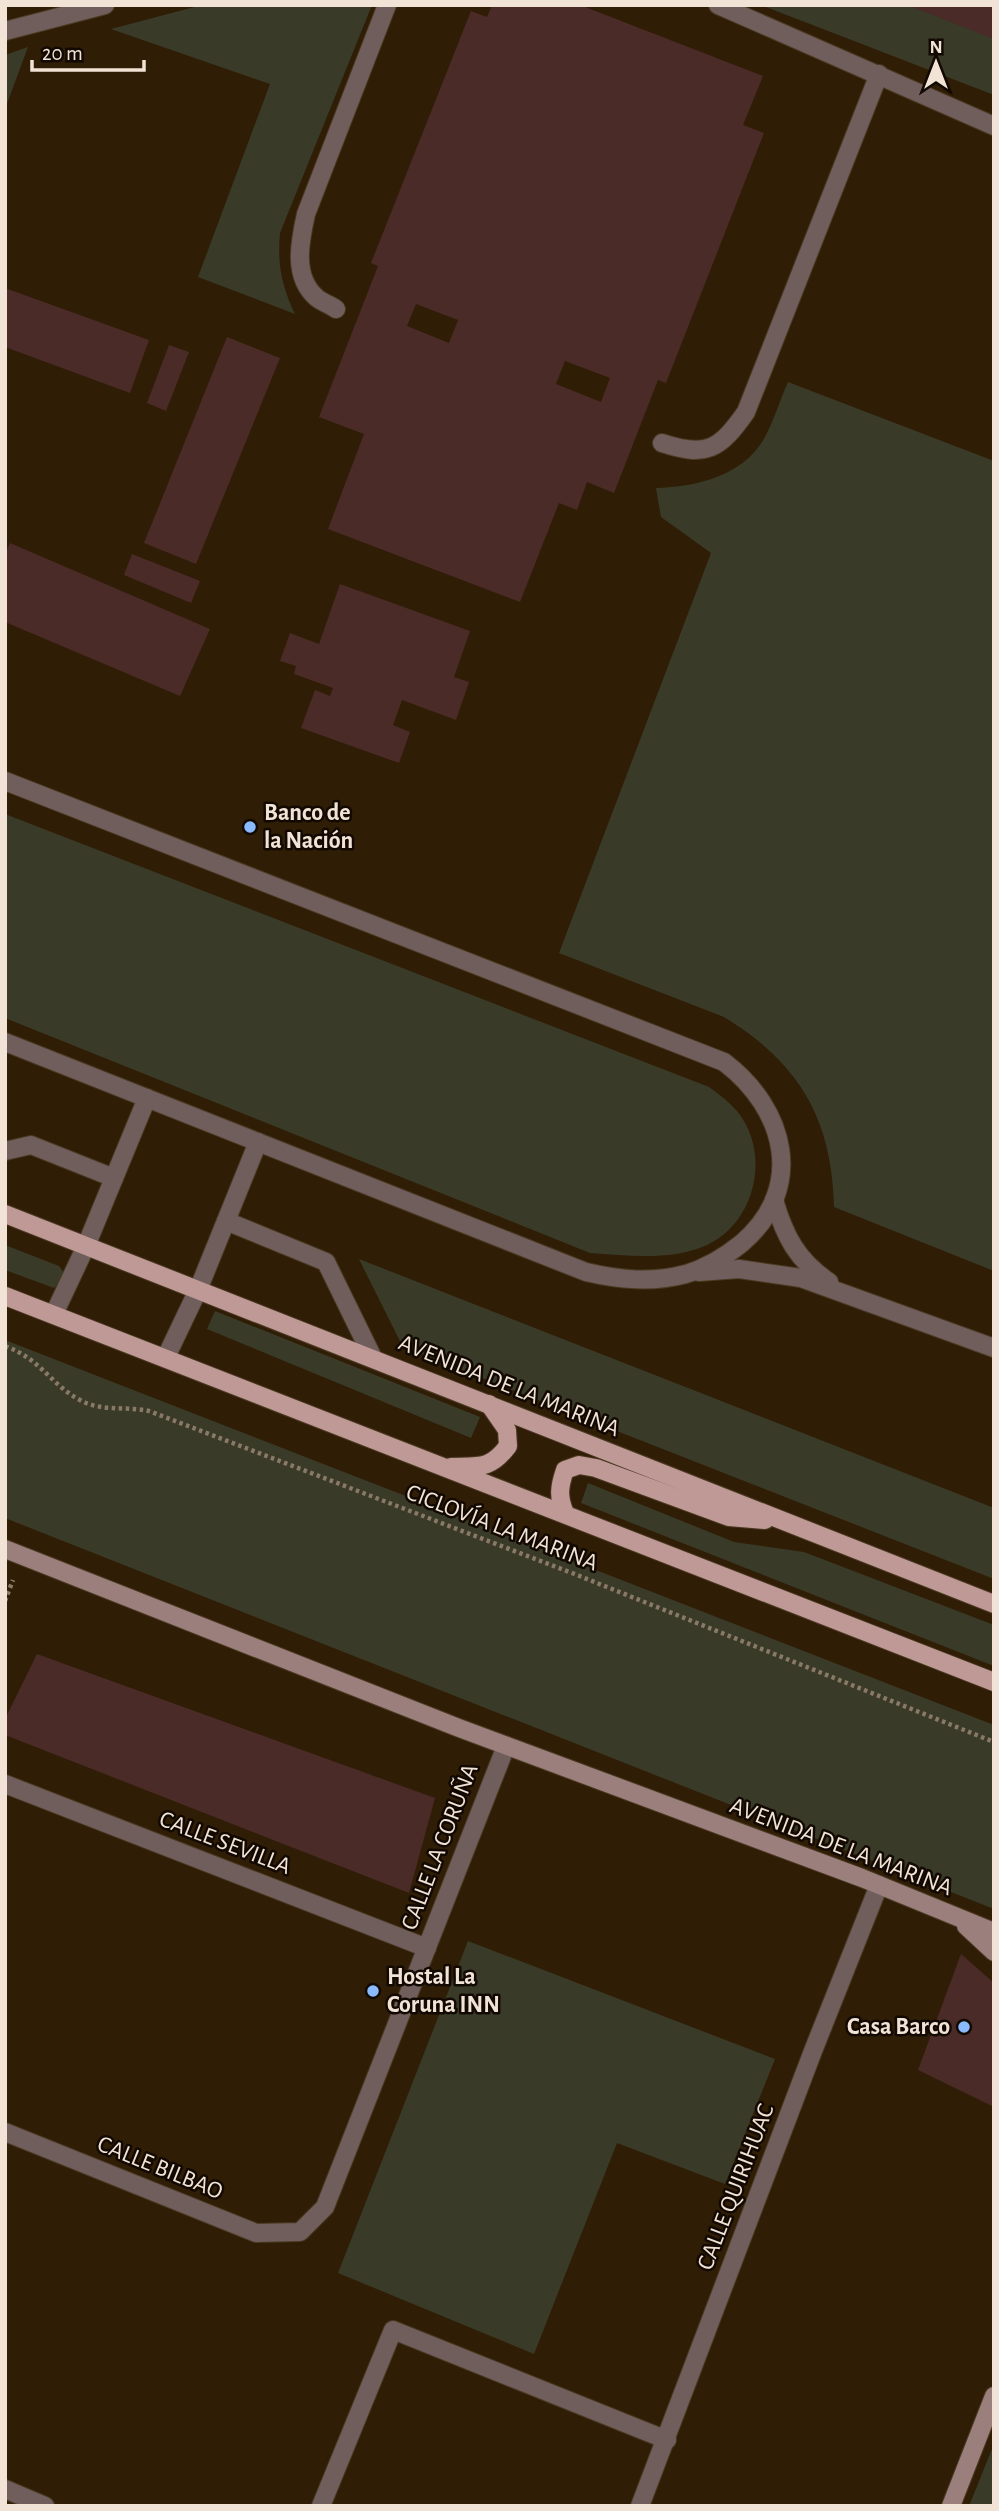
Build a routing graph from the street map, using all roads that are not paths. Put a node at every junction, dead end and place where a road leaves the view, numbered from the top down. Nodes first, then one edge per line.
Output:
1 (105, 5) edge
2 (387, 5) edge
3 (718, 5) edge
4 (5, 31) edge
5 (879, 74) junction
6 (994, 126) edge
7 (336, 309) dead end
8 (662, 443) dead end
9 (5, 781) edge
10 (5, 1042) edge
11 (147, 1098) junction
12 (258, 1142) junction
13 (5, 1151) edge
14 (114, 1178) junction
15 (774, 1200) junction
16 (5, 1214) edge
17 (226, 1221) junction
18 (86, 1246) junction
19 (688, 1273) junction
20 (198, 1290) junction
21 (844, 1293) junction
22 (5, 1296) edge
23 (54, 1314) junction
24 (994, 1348) edge
25 (166, 1357) junction
26 (373, 1358) junction
27 (489, 1404) junction
28 (444, 1467) junction
29 (565, 1513) junction
30 (783, 1522) junction
31 (5, 1549) edge
32 (994, 1604) edge
33 (994, 1682) edge
34 (506, 1746) junction
35 (5, 1784) edge
36 (879, 1885) junction
37 (958, 1919) junction
38 (994, 1933) edge
39 (427, 1948) junction
40 (994, 1952) edge
41 (5, 2132) edge
42 (300, 2232) joint
43 (994, 2396) edge
44 (667, 2440) junction
45 (5, 2489) edge
46 (45, 2506) edge
47 (321, 2506) edge
48 (640, 2506) edge
49 (951, 2506) edge

1 - 4 street
2 - 7 street
3 - 5 street
5 - 6 street
5 - 8 street
9 - 15 street
10 - 11 street
11 - 12 street
11 - 14 street
12 - 17 street
12 - 19 street
13 - 14 street
14 - 18 street
15 - 19 street
15 - 21 street
16 - 18 main road, AVENIDA DE LA MARINA
17 - 20 street
17 - 26 street
18 - 20 main road, AVENIDA DE LA MARINA
18 - 23 street
19 - 21 street
20 - 25 street
20 - 26 main road, AVENIDA DE LA MARINA
21 - 24 street
22 - 23 main road
23 - 25 main road
25 - 28 main road
26 - 27 main road, AVENIDA DE LA MARINA
27 - 28 main road
27 - 30 main road, AVENIDA DE LA MARINA
28 - 29 main road
29 - 30 main road
29 - 33 main road
30 - 32 main road, AVENIDA DE LA MARINA
31 - 34 main road, AVENIDA DE LA MARINA
34 - 36 main road, AVENIDA DE LA MARINA
34 - 39 street, CALLE LA CORUÑA
35 - 39 street, CALLE SEVILLA
36 - 37 main road, AVENIDA DE LA MARINA
36 - 44 street, CALLE QUIRIHUAC
37 - 38 main road, AVENIDA DE LA MARINA
37 - 40 main road
39 - 42 street, CALLE LA CORUÑA
41 - 42 street, CALLE BILBAO
43 - 49 main road
44 - 47 street
44 - 48 street, CALLE QUIRIHUAC
45 - 46 street

